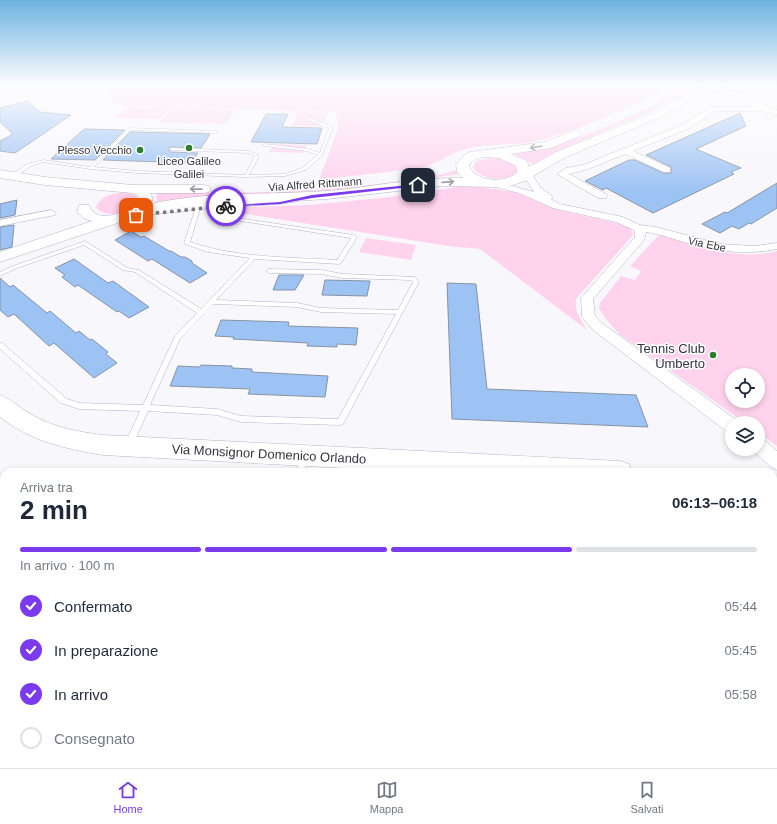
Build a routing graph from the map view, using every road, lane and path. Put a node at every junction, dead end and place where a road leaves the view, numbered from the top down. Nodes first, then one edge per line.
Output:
1 (311, 120) edge
2 (645, 120) edge
3 (697, 120) edge
4 (590, 129) dead end
5 (216, 132) dead end
6 (264, 145) dead end
7 (171, 149) dead end
8 (626, 151) junction
9 (322, 155) junction
10 (475, 156) junction
11 (91, 168) junction
12 (667, 170) dead end
13 (524, 174) junction
14 (6, 175) edge
15 (246, 176) junction
16 (45, 181) junction
17 (488, 182) junction
18 (131, 189) junction
19 (312, 196) junction
20 (602, 196) dead end
21 (84, 207) junction
22 (198, 208) junction
23 (571, 208) junction
24 (51, 213) dead end
25 (125, 216) junction
26 (230, 218) dead end
27 (0, 223) edge
28 (638, 228) junction
29 (31, 246) junction
30 (777, 246) edge
31 (0, 257) edge
32 (254, 257) junction
33 (269, 270) dead end
34 (0, 274) edge
35 (213, 302) junction
36 (400, 312) junction
37 (202, 313) junction
38 (0, 344) edge
39 (0, 404) edge
40 (146, 408) junction
41 (725, 421) edge
42 (128, 446) junction
43 (765, 451) edge
44 (777, 462) edge
45 (302, 464) edge
46 (436, 467) edge
47 (473, 468) edge

1 - 9 lane
2 - 13 main road, Via Alfred Rittmann
3 - 8 street
4 -> 10 main road
5 - 11 lane
6 - 9 lane
7 - 15 lane
8 - 12 street
8 - 20 street
9 - 15 lane
10 - 13 main road
10 - 17 main road
10 -> 18 main road, Via Alfred Rittmann
11 - 14 lane
11 - 15 lane
13 - 17 main road, Via Alfred Rittmann
13 - 23 street
14 - 16 main road
16 - 18 main road
16 - 21 main road
19 -> 17 main road, Via Alfred Rittmann
17 - 23 street
18 - 21 main road
18 - 25 main road
19 - 22 lane
19 - 25 main road, Via Alfred Rittmann
21 - 25 main road
21 - 29 main road
22 - 25 lane
22 - 32 lane
23 - 28 street
24 - 27 street
25 - 29 main road
26 - 32 lane
28 - 30 street, Via Ebe
28 - 41 street
29 - 31 main road
32 - 35 lane
33 - 36 lane
34 - 37 lane
35 - 36 lane
35 - 37 lane
36 - 40 lane
37 - 40 lane
38 - 40 lane
39 - 42 main road, Via Monsignor Domenico Orlando
40 - 42 lane
42 - 45 main road, Via Monsignor Domenico Orlando
43 - 44 street
45 - 46 main road, Via Monsignor Domenico Orlando
46 - 47 main road, Via Monsignor Domenico Orlando

